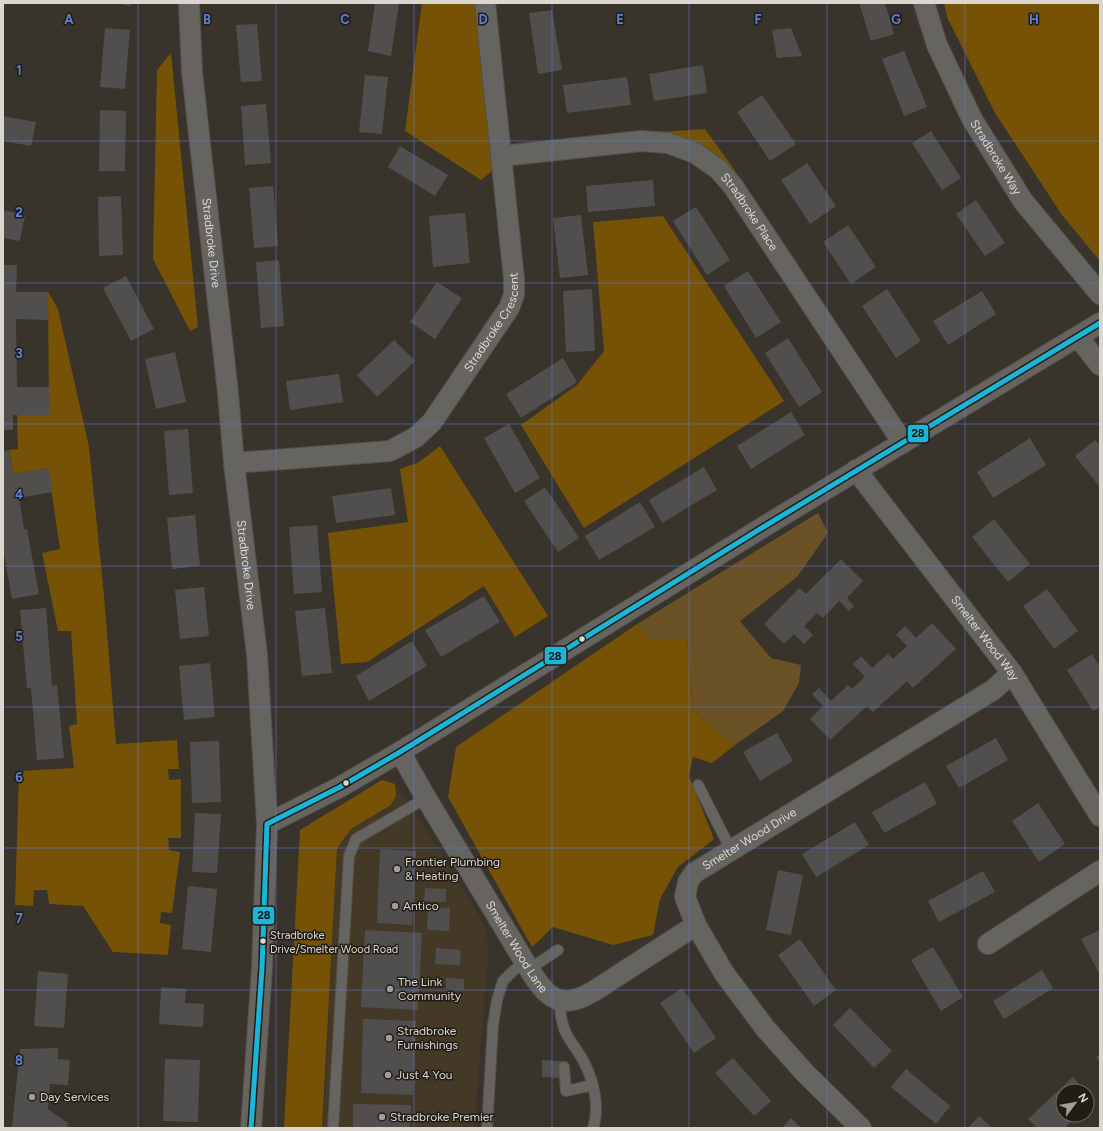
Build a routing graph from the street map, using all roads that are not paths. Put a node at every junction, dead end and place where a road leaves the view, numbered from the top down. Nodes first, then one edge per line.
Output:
1 (189, 3) edge
2 (485, 3) edge
3 (924, 3) edge
4 (502, 156) junction
5 (1100, 294) edge
6 (1100, 323) edge
7 (1078, 337) junction
8 (1100, 365) edge
9 (903, 443) junction
10 (234, 462) junction
11 (856, 470) junction
12 (1012, 673) junction
13 (400, 752) junction
14 (698, 785) dead end
15 (426, 798) junction
16 (1100, 816) edge
17 (267, 824) junction
18 (731, 850) junction
19 (1100, 871) edge
20 (696, 926) junction
21 (988, 944) dead end
22 (558, 950) dead end
23 (527, 965) junction
24 (559, 1000) junction
25 (564, 1067) dead end
26 (593, 1085) junction
27 (251, 1128) edge
28 (333, 1128) edge
29 (487, 1128) edge
30 (593, 1128) edge
31 (861, 1128) edge

1 - 10 street, Stradbroke Drive
2 - 4 street, Stradbroke Crescent
3 - 5 street, Stradbroke Way
4 - 9 street, Stradbroke Place
4 - 10 street, Stradbroke Crescent
6 - 7 street
7 - 8 street
7 - 9 street
9 - 11 street
10 - 17 street, Stradbroke Drive
11 - 12 street, Smelter Wood Way
11 - 13 street
12 - 16 street, Smelter Wood Way
12 - 18 street, Smelter Wood Drive
13 - 15 street, Smelter Wood Lane
13 - 17 street
14 - 18 lane
15 - 23 street, Smelter Wood Lane
15 - 28 lane
17 - 27 street, Stradbroke Drive
18 - 20 street, Smelter Wood Drive
19 - 21 street
20 - 24 street, Smelter Wood Lane
20 - 31 street, Smelter Wood Drive
22 - 23 lane
23 - 24 street, Smelter Wood Lane
23 - 29 lane
24 - 26 lane
25 - 26 lane
26 - 30 lane

